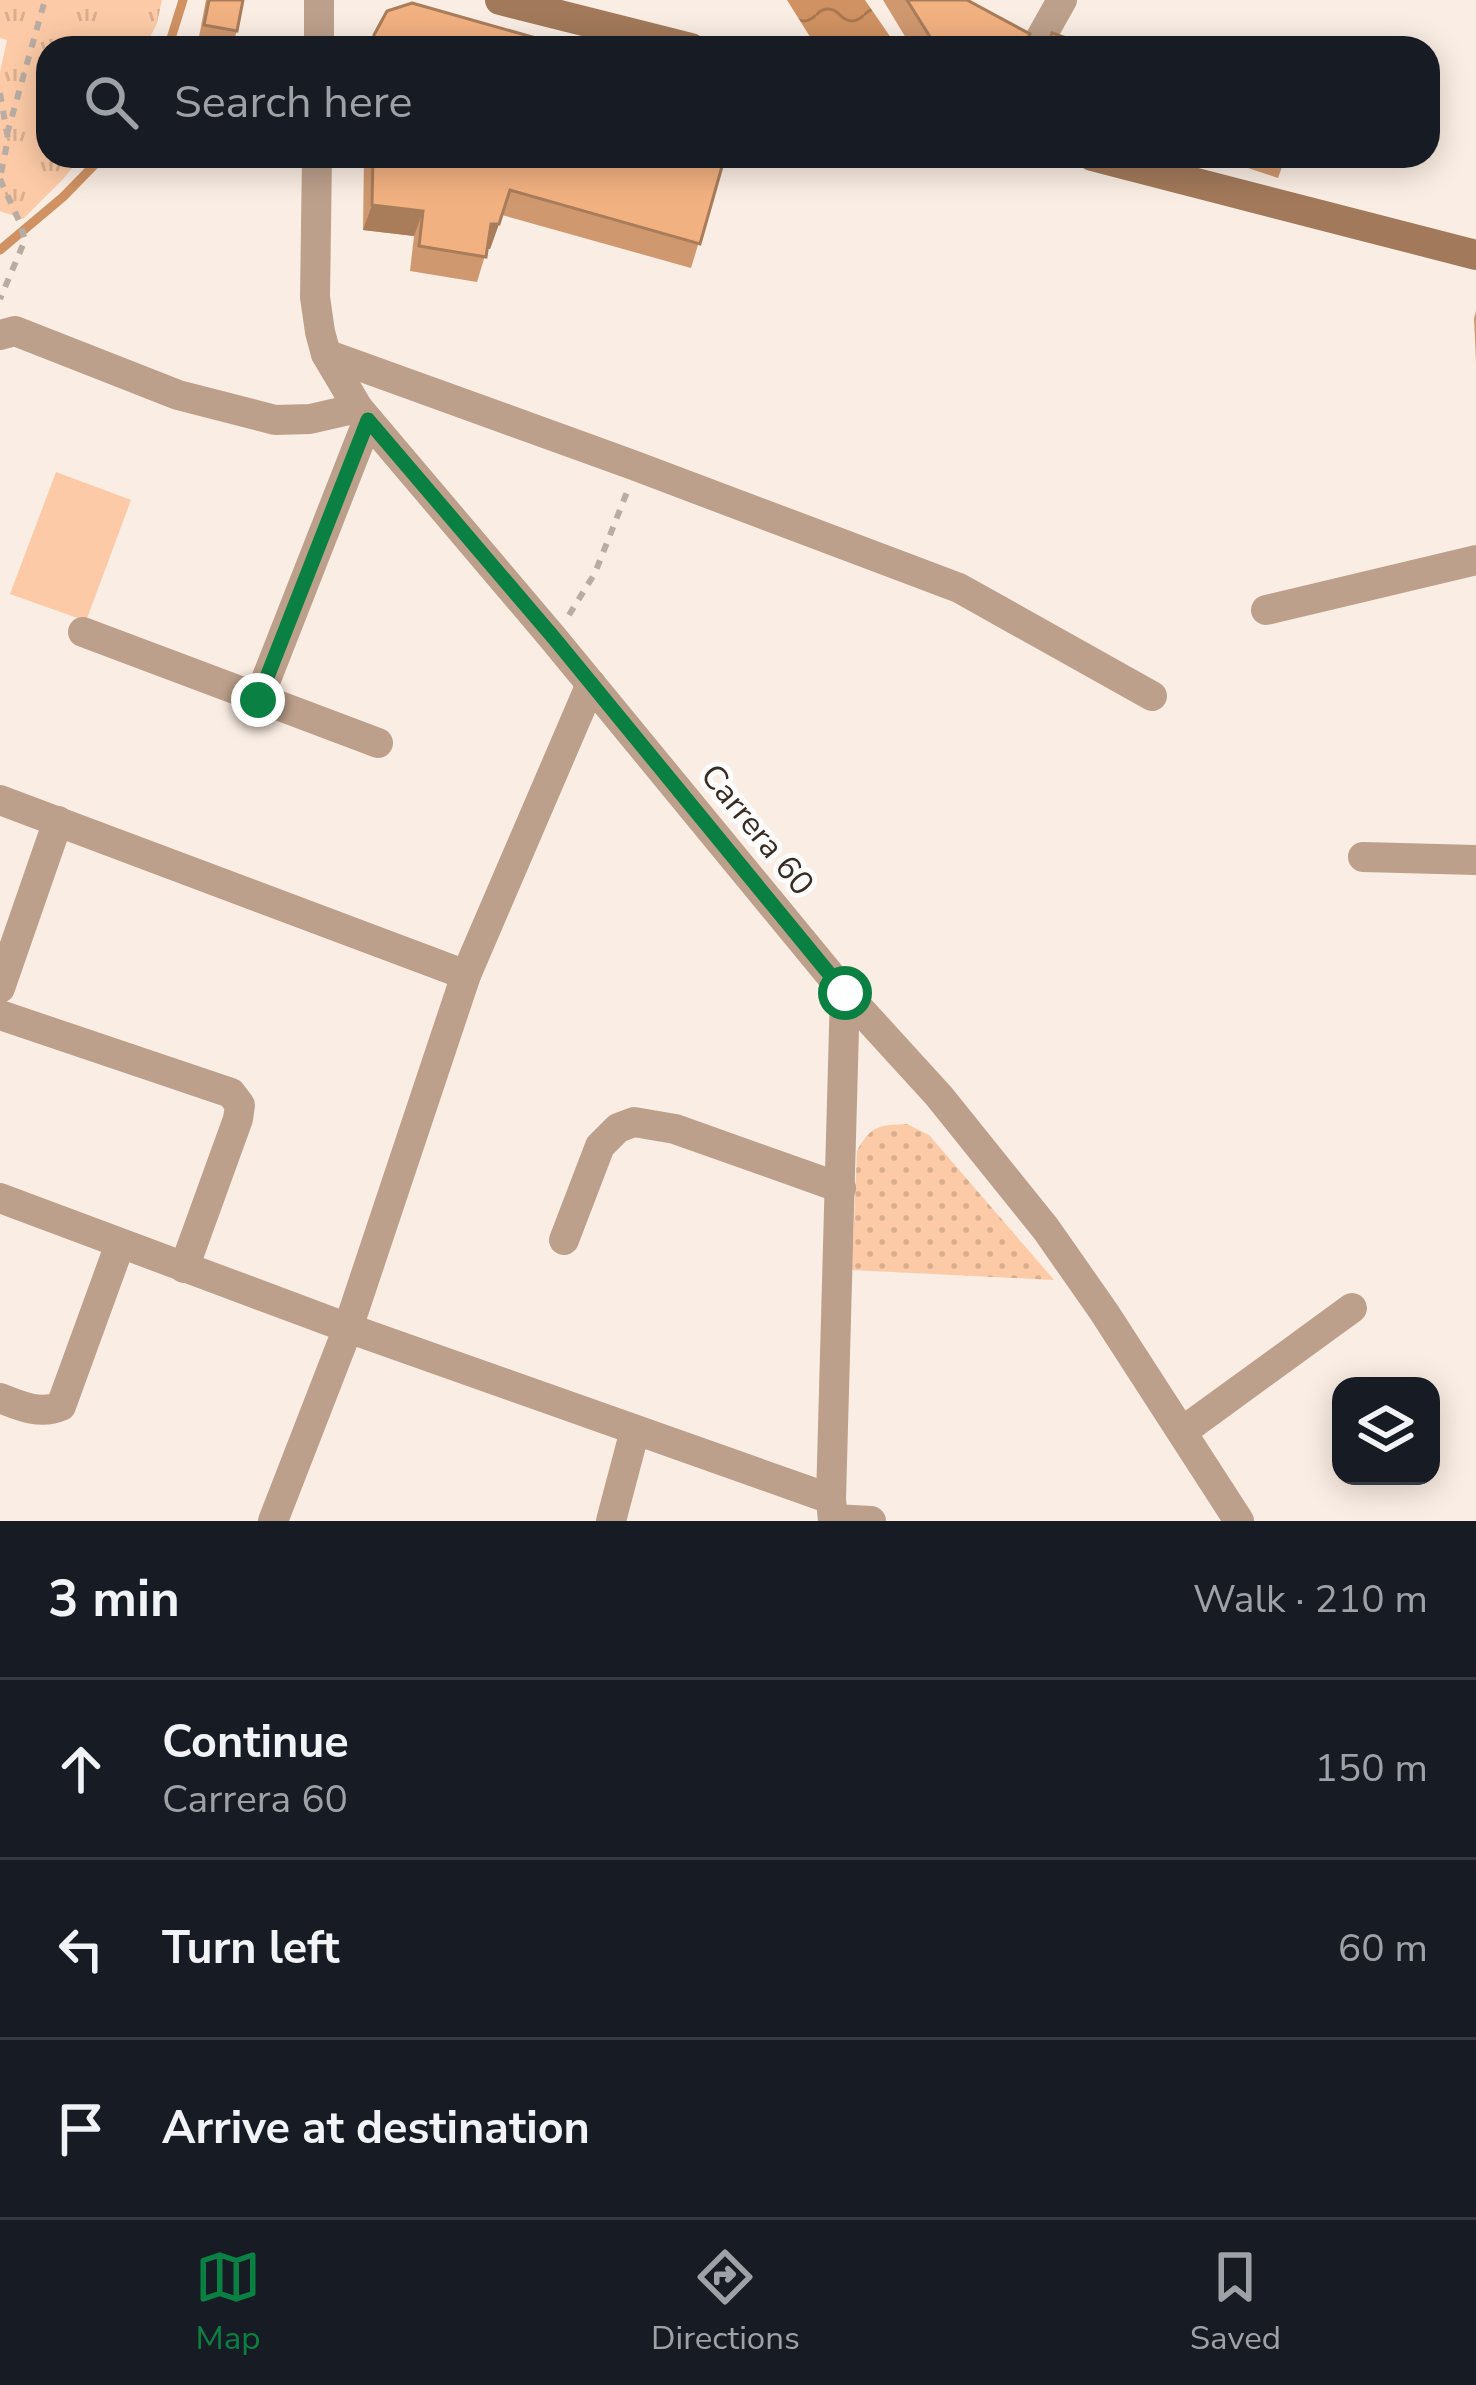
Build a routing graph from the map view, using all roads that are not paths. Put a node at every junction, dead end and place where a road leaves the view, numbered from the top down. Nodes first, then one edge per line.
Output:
1 (320, 0) edge
2 (500, 0) edge
3 (1062, 0) edge
4 (319, 36) edge
5 (643, 36) edge
6 (1042, 36) edge
7 (317, 168) edge
8 (1139, 168) edge
9 (1476, 255) edge
10 (0, 335) edge
11 (326, 354) junction
12 (363, 414) junction
13 (1476, 560) edge
14 (1266, 610) dead end
15 (83, 632) dead end
16 (591, 684) junction
17 (1152, 696) dead end
18 (258, 700) junction
19 (378, 743) dead end
20 (0, 800) edge
21 (58, 821) junction
22 (1363, 857) dead end
23 (1476, 860) edge
24 (466, 975) junction
25 (0, 988) edge
26 (845, 993) junction
27 (0, 1016) edge
28 (842, 1188) junction
29 (0, 1198) edge
30 (564, 1240) dead end
31 (120, 1244) junction
32 (184, 1268) junction
33 (1352, 1308) dead end
34 (348, 1328) junction
35 (0, 1399) edge
36 (634, 1430) junction
37 (1184, 1431) junction
38 (833, 1513) edge
39 (273, 1521) edge
40 (611, 1521) edge
41 (871, 1521) edge
42 (1239, 1521) edge

1 - 4 street
2 - 5 street
3 - 6 street
7 - 11 street, Carrera 60
8 - 9 street
10 - 12 street
11 - 12 street, Carrera 60
11 - 17 street
12 - 16 street, Carrera 60
12 - 18 street
13 - 14 street
15 - 18 street
16 - 24 street
16 - 26 street, Carrera 60
18 - 19 street
20 - 21 street
21 - 24 street
21 - 25 street
22 - 23 street
24 - 34 street
26 - 28 street
26 - 37 street, Carrera 60
27 - 32 street
28 - 30 street
28 - 38 street
29 - 31 street
31 - 32 street
31 - 35 street
32 - 34 street
33 - 37 street
34 - 36 street
34 - 39 street
36 - 38 street
36 - 40 street
37 - 42 street, Carrera 60
38 - 41 street

